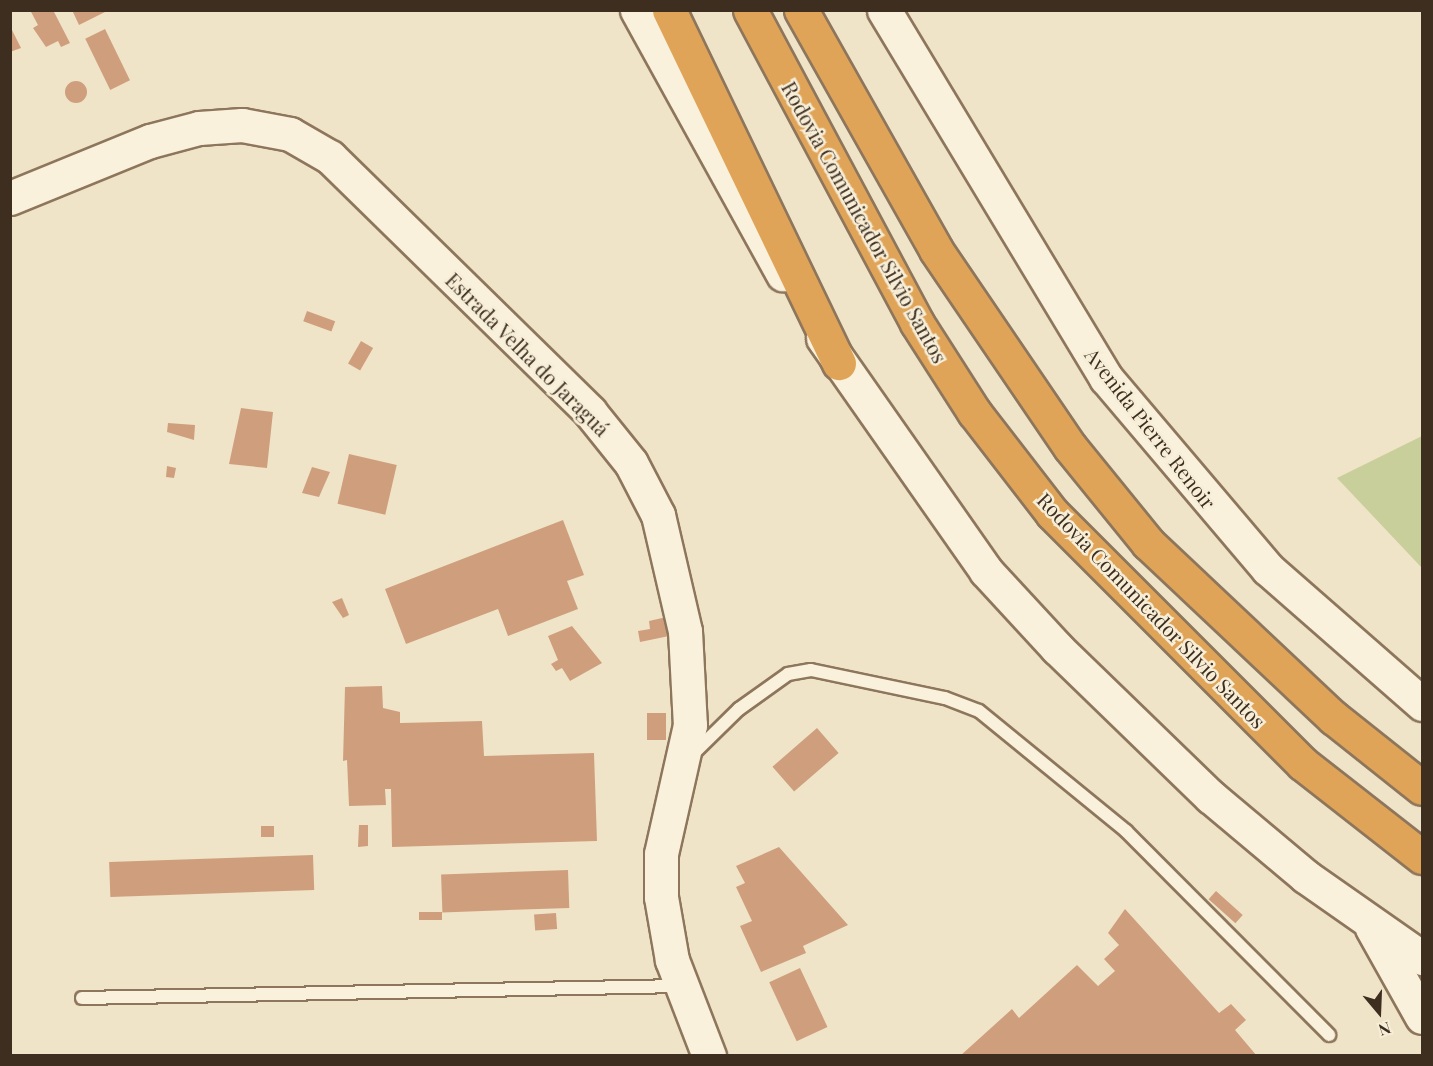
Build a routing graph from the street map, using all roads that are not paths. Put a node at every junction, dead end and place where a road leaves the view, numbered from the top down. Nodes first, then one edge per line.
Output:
1 (638, 10) edge
2 (669, 10) edge
3 (750, 10) edge
4 (801, 10) edge
5 (884, 10) edge
6 (10, 198) edge
7 (839, 363) junction
8 (1422, 704) edge
9 (681, 766) junction
10 (1422, 788) edge
11 (1422, 857) edge
12 (1368, 921) junction
13 (1422, 958) edge
14 (681, 986) junction
15 (82, 999) dead end
16 (1422, 1017) edge
17 (1329, 1035) dead end
18 (709, 1056) edge

1 - 7 street
2 - 7 highway
3 - 11 highway, Rodovia Comunicador Silvio Santos
4 - 10 highway
5 - 8 street, Avenida Pierre Renoir
6 - 9 street, Estrada Velha do Jaraguá
7 - 12 street
9 - 14 street, Estrada Velha do Jaraguá
9 - 17 lane
12 - 13 street
12 - 16 street
14 - 15 lane
14 - 18 street, Estrada Velha do Jaraguá

